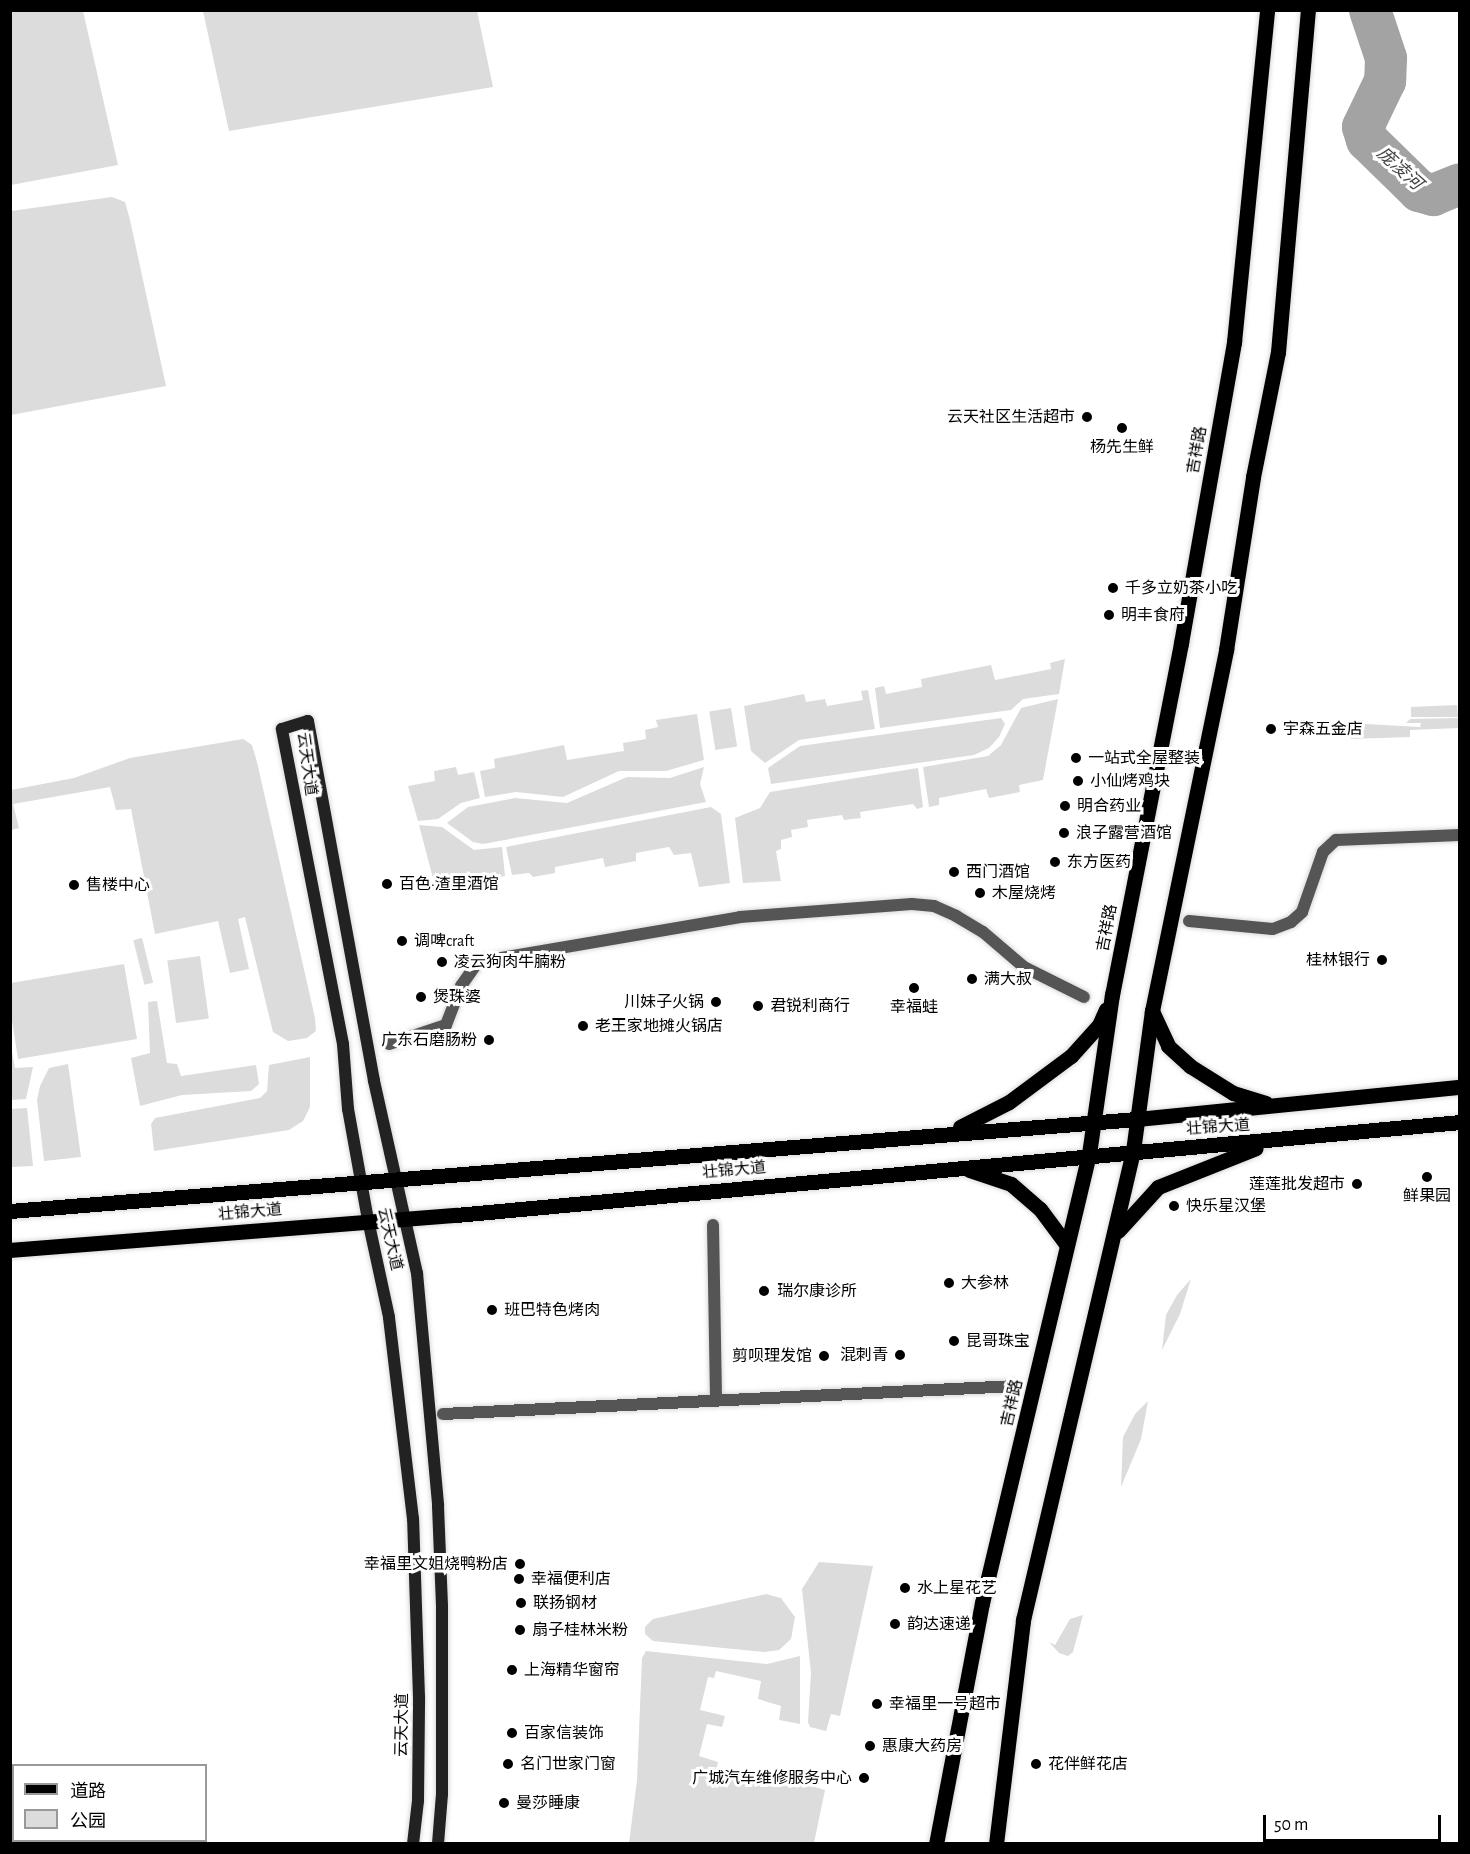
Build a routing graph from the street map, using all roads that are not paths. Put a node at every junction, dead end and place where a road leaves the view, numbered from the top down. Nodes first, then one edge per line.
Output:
1 (1267, 10) edge
2 (1308, 10) edge
3 (1460, 835) edge
4 (1189, 921) dead end
5 (1112, 995) junction
6 (1084, 997) dead end
7 (1152, 1011) junction
8 (389, 1044) dead end
9 (1460, 1087) edge
10 (1271, 1105) junction
11 (1137, 1119) junction
12 (1093, 1120) junction
13 (1460, 1122) edge
14 (945, 1133) junction
15 (1278, 1140) junction
16 (1133, 1151) junction
17 (1089, 1154) junction
18 (957, 1167) junction
19 (399, 1181) junction
20 (362, 1184) junction
21 (10, 1211) edge
22 (405, 1218) junction
23 (368, 1220) junction
24 (713, 1225) dead end
25 (1112, 1241) junction
26 (1066, 1244) junction
27 (10, 1250) edge
28 (1015, 1386) dead end
29 (716, 1399) junction
30 (443, 1414) dead end
31 (413, 1844) edge
32 (438, 1844) edge
33 (936, 1844) edge
34 (996, 1844) edge

1 - 5 main road, 吉祥路
2 - 7 main road
3 - 4 street
5 - 12 main road, 吉祥路
5 - 14 main road
6 - 8 street
7 - 10 main road
7 - 11 main road
9 - 10 main road, 壮锦大道
10 - 11 main road, 壮锦大道
11 - 12 main road, 壮锦大道
11 - 16 main road
12 - 14 main road, 壮锦大道
12 - 17 main road, 吉祥路
13 - 15 main road, 壮锦大道
14 - 19 main road, 壮锦大道
15 - 16 main road, 壮锦大道
15 - 25 main road
16 - 17 main road, 壮锦大道
16 - 25 main road
17 - 18 main road, 壮锦大道
17 - 26 main road, 吉祥路
18 - 22 main road, 壮锦大道
18 - 26 main road
19 - 20 main road, 壮锦大道
19 - 20 main road, 云天大道
19 - 22 main road, 云天大道
20 - 21 main road, 壮锦大道
20 - 23 main road, 云天大道
22 - 23 main road, 壮锦大道
22 - 32 main road, 云天大道
23 - 27 main road, 壮锦大道
23 - 31 main road, 云天大道
24 - 29 street
25 - 34 main road
26 - 33 main road, 吉祥路
28 - 29 street
29 - 30 street

